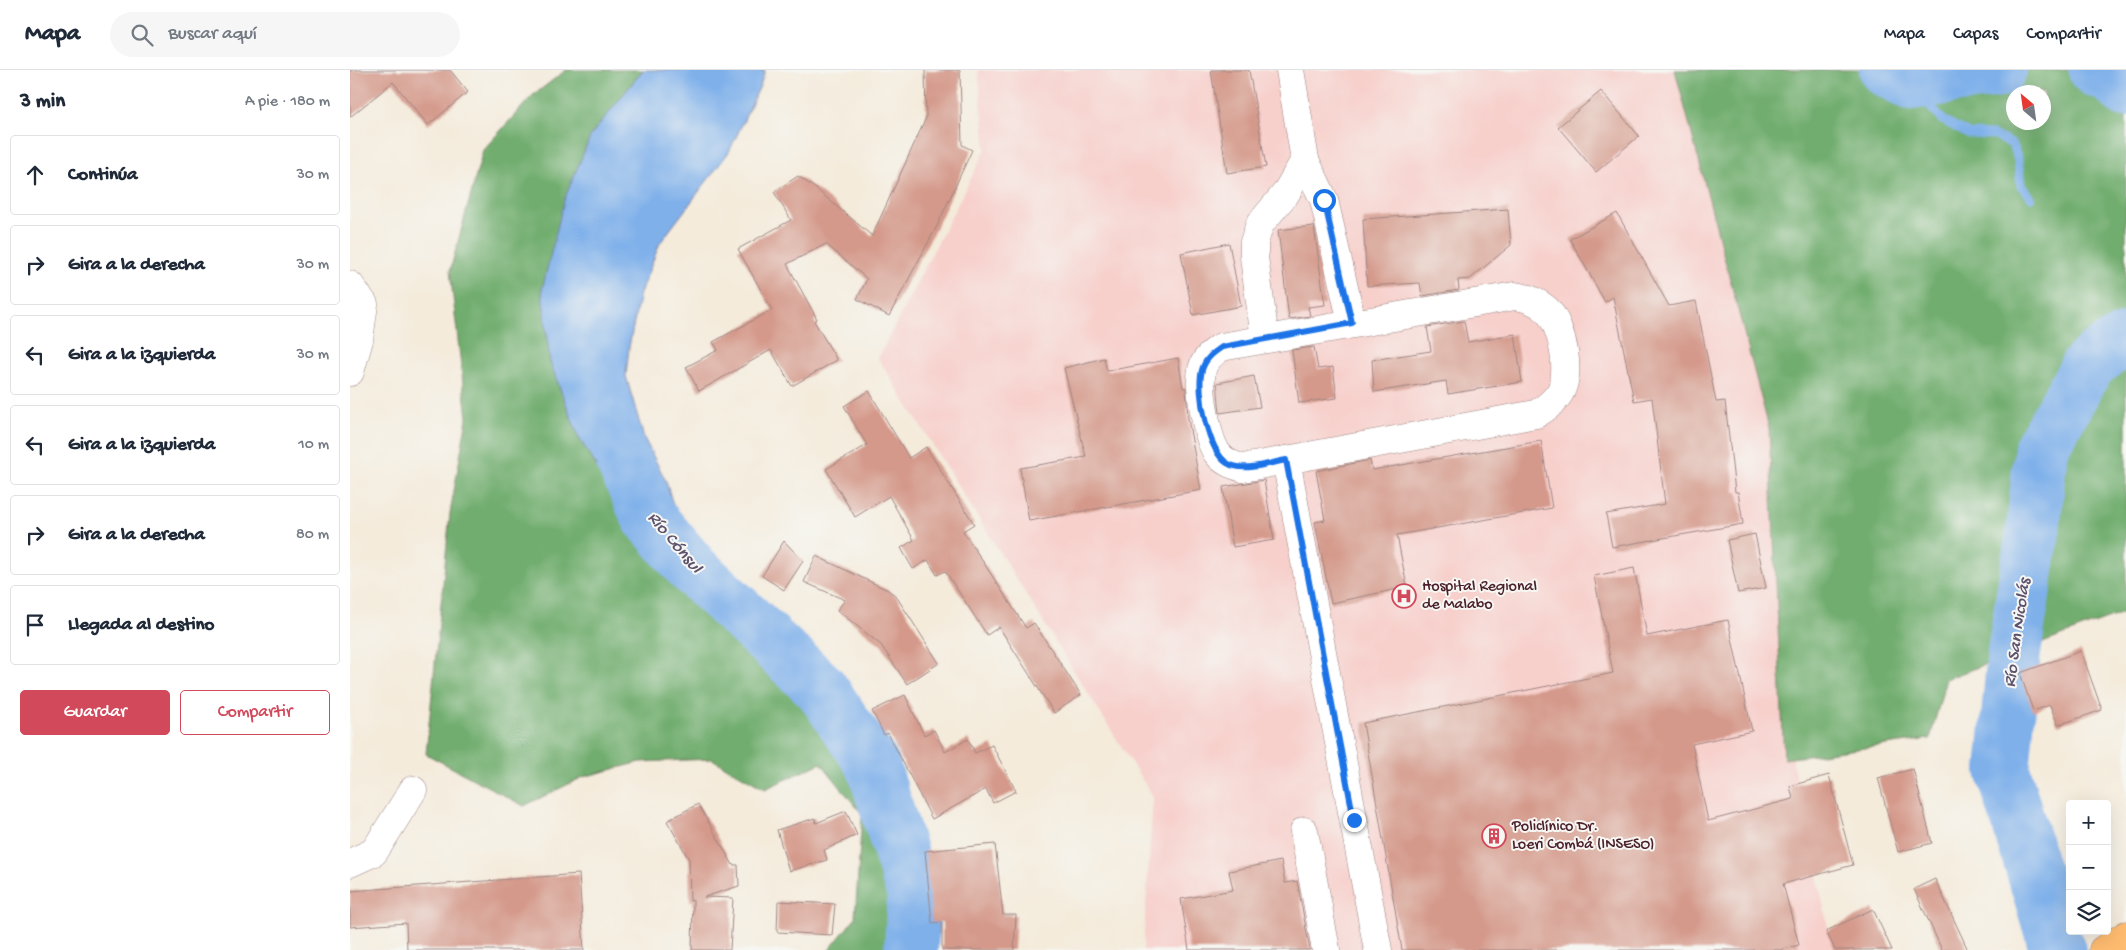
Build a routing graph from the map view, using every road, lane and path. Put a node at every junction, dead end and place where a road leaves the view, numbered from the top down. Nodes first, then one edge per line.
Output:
1 (1290, 70) edge
2 (1306, 160) junction
3 (350, 285) edge
4 (1352, 323) junction
5 (1265, 339) junction
6 (350, 372) edge
7 (1286, 460) junction
8 (413, 790) dead end
9 (1304, 831) dead end
10 (350, 863) edge
11 (2126, 935) edge
12 (1326, 950) edge
13 (1378, 950) edge
14 (2103, 950) edge

1 - 2 street
2 - 4 street
2 - 5 street
3 - 6 street
4 - 5 street
4 - 7 street
5 - 7 street
7 - 13 street
8 - 10 street
9 - 12 street
11 - 14 main road

